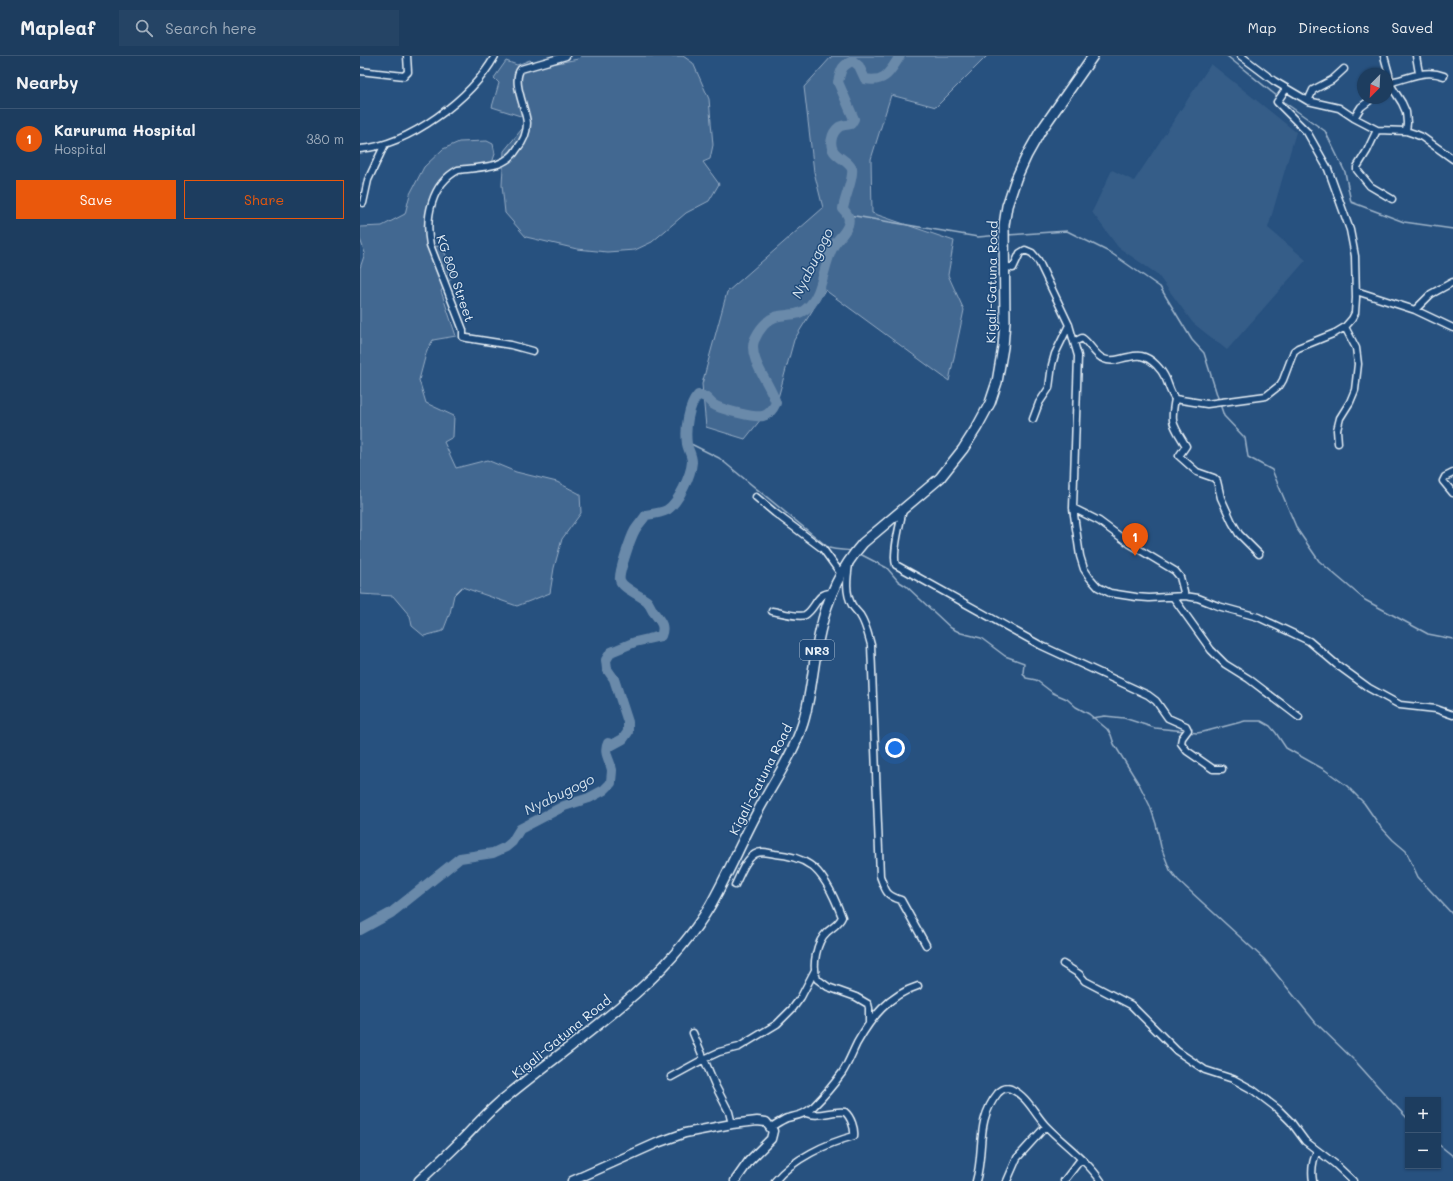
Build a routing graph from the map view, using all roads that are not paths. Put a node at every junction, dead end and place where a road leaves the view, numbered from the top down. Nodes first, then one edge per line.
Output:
1 (407, 56) edge
2 (495, 56) edge
3 (566, 56) edge
4 (1093, 56) edge
5 (1241, 56) edge
6 (1384, 56) edge
7 (1416, 56) edge
8 (1387, 68) edge
9 (1344, 69) dead end
10 (360, 71) edge
11 (1419, 73) junction
12 (1444, 76) dead end
13 (1393, 82) edge
14 (1286, 89) junction
15 (1393, 89) edge
16 (1308, 101) junction
17 (1365, 104) edge
18 (1354, 118) junction
19 (1377, 130) junction
20 (1406, 131) junction
21 (385, 144) junction
22 (360, 149) edge
23 (1453, 159) edge
24 (1392, 199) dead end
25 (363, 204) dead end
26 (1004, 266) junction
27 (1453, 282) edge
28 (1356, 291) junction
29 (1415, 310) junction
30 (1069, 325) junction
31 (1345, 327) junction
32 (1453, 328) edge
33 (1074, 342) junction
34 (533, 350) dead end
35 (1175, 399) junction
36 (1033, 419) dead end
37 (1338, 443) dead end
38 (1453, 473) edge
39 (1453, 493) edge
40 (756, 497) dead end
41 (1073, 508) junction
42 (903, 510) junction
43 (1259, 554) dead end
44 (849, 561) junction
45 (841, 574) junction
46 (831, 594) junction
47 (1185, 596) junction
48 (1173, 597) junction
49 (772, 611) dead end
50 (1453, 715) edge
51 (1299, 717) dead end
52 (1222, 769) dead end
53 (735, 885) dead end
54 (926, 945) dead end
55 (1063, 964) dead end
56 (815, 970) junction
57 (918, 986) dead end
58 (869, 1023) junction
59 (693, 1034) dead end
60 (704, 1059) junction
61 (671, 1077) dead end
62 (806, 1113) junction
63 (732, 1124) junction
64 (1046, 1126) junction
65 (771, 1127) junction
66 (1317, 1151) junction
67 (1081, 1159) junction
68 (419, 1181) edge
69 (572, 1181) edge
70 (735, 1181) edge
71 (775, 1181) edge
72 (976, 1181) edge
73 (1007, 1181) edge
74 (1064, 1181) edge
75 (1101, 1181) edge
76 (1313, 1181) edge
77 (1353, 1181) edge

1 - 10 street
2 - 21 street
3 - 34 street, KG 800 Street
4 - 26 highway, Kigali-Gatuna Road / NR3
5 - 14 street
6 - 8 street
7 - 11 street
9 - 16 street
11 - 12 street
11 - 13 street
14 - 16 street
14 - 28 street
15 - 20 street
16 - 18 street
17 - 18 street
18 - 19 street
19 - 20 street
19 - 24 street
20 - 23 street
21 - 22 street
21 - 25 street
26 - 30 street
26 - 42 highway, Kigali-Gatuna Road / NR3
27 - 29 street
28 - 29 street
28 - 31 street
29 - 32 street
30 - 33 street
30 - 36 street
31 - 35 street
31 - 37 street
33 - 35 street
33 - 41 street
35 - 43 street
38 - 39 street
40 - 45 street
41 - 47 street
41 - 48 street
42 - 44 highway, Kigali-Gatuna Road / NR3
42 - 52 street
44 - 45 highway, Kigali-Gatuna Road / NR3
44 - 54 street
45 - 46 highway, Kigali-Gatuna Road / NR3
46 - 49 street
46 - 68 highway, Kigali-Gatuna Road / NR3
47 - 48 street
47 - 50 street
48 - 51 street
53 - 56 street
55 - 66 street
56 - 58 street
56 - 60 street
57 - 58 street
58 - 62 street
59 - 60 street
60 - 61 street
60 - 63 street
62 - 65 street
62 - 71 street
63 - 65 main road
63 - 69 main road
64 - 67 street
64 - 72 street
64 - 73 street
65 - 70 main road
66 - 76 street
66 - 77 street
67 - 74 street
67 - 75 street

